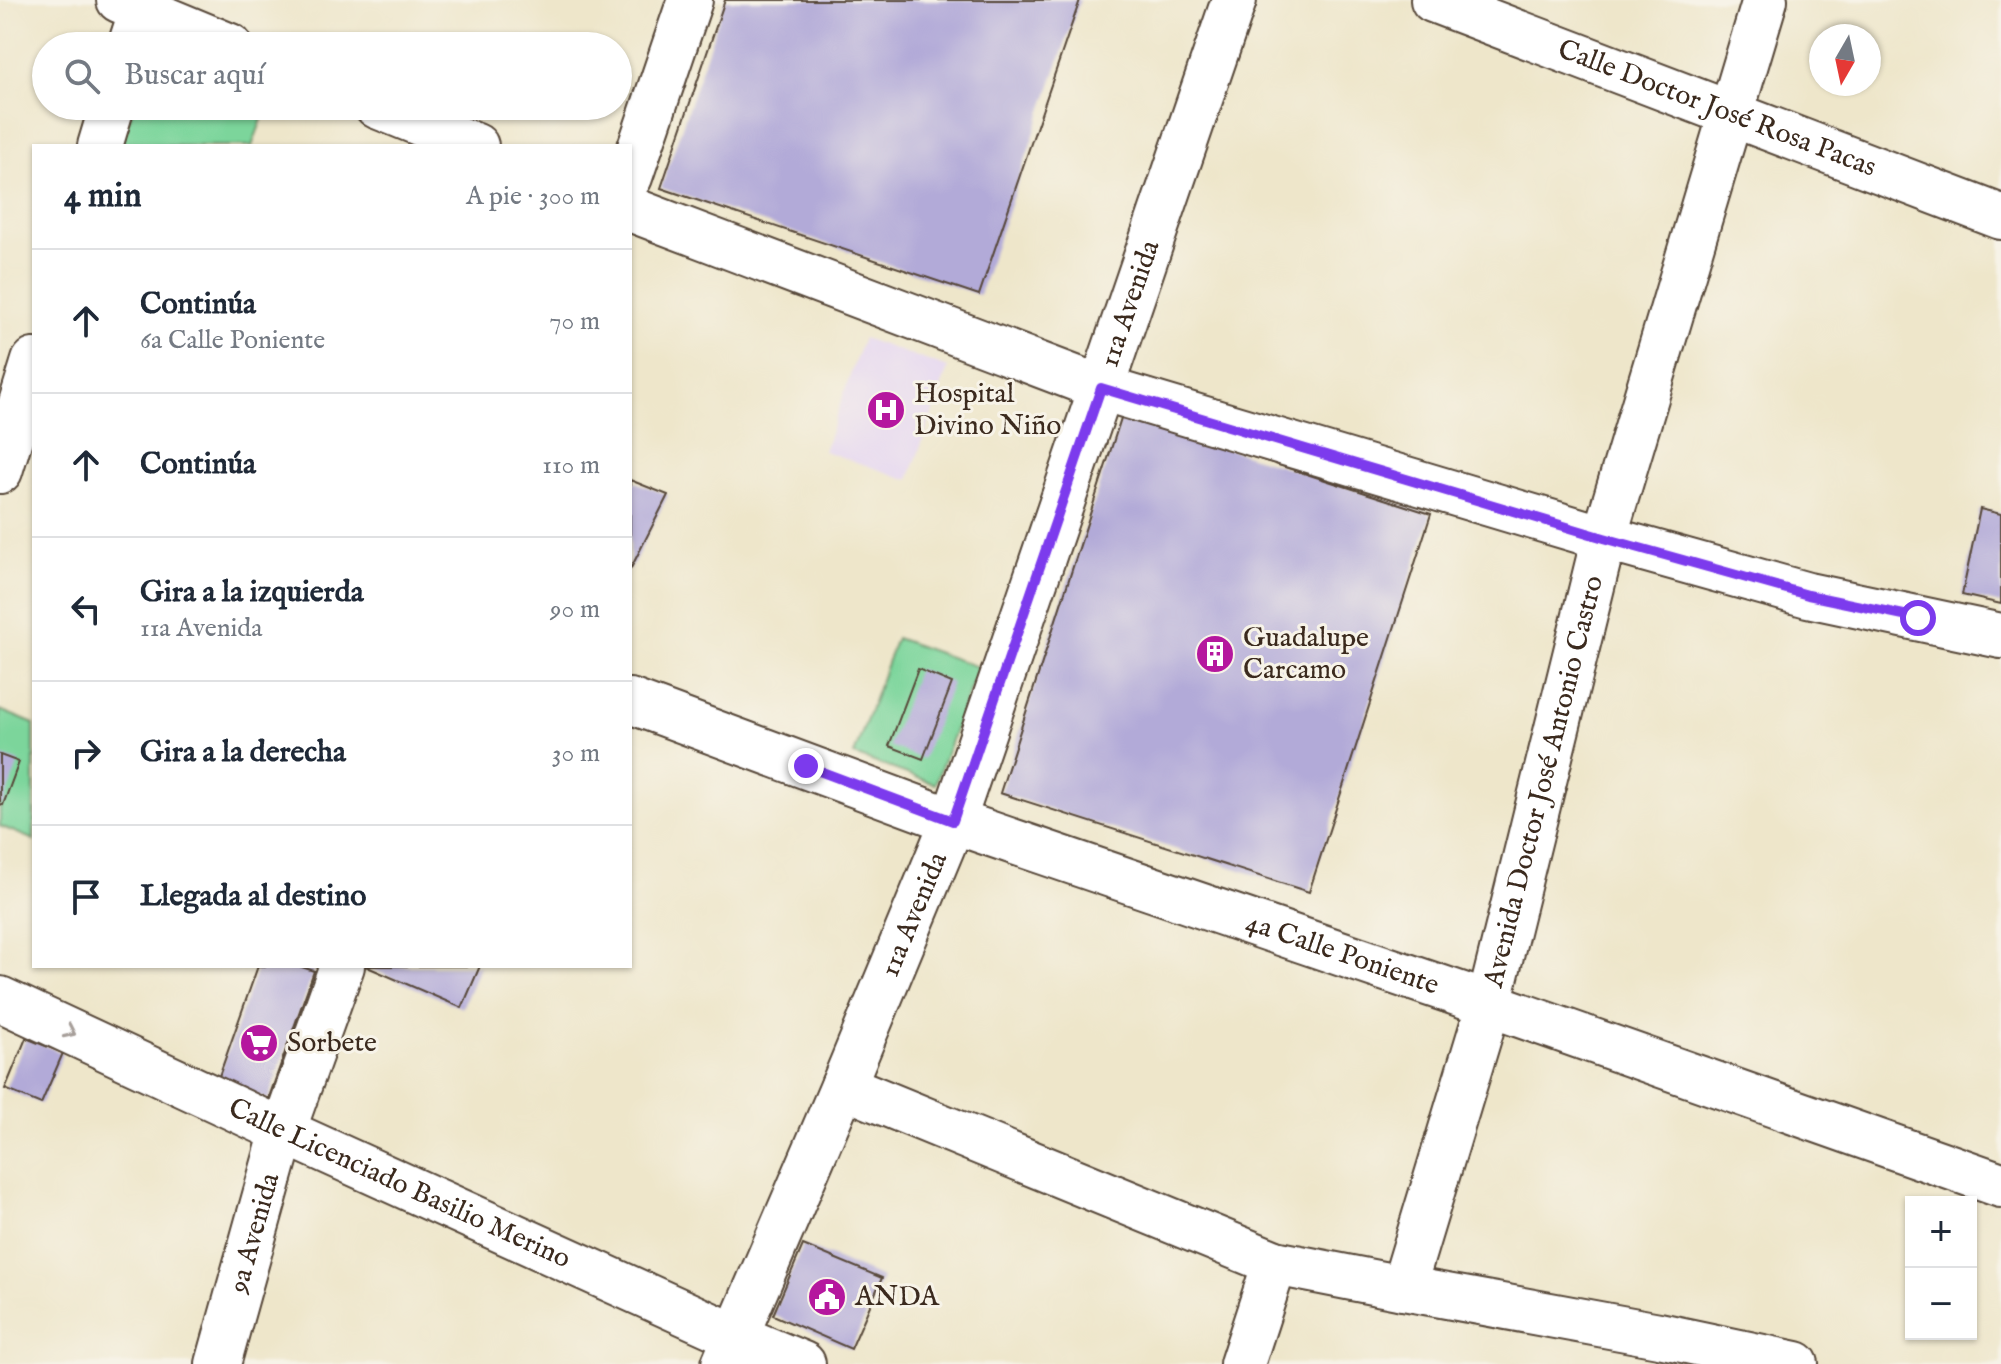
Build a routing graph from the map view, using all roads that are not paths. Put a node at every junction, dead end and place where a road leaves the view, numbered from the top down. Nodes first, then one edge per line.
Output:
1 (690, 0) edge
2 (1234, 0) edge
3 (1433, 0) edge
4 (1765, 0) edge
5 (134, 14) edge
6 (188, 32) edge
7 (1732, 115) junction
8 (108, 120) edge
9 (412, 120) edge
10 (101, 144) edge
11 (471, 144) edge
12 (632, 171) edge
13 (632, 210) edge
14 (2001, 217) edge
15 (32, 369) edge
16 (1101, 388) junction
17 (10, 457) edge
18 (1604, 538) junction
19 (2001, 636) edge
20 (632, 702) edge
21 (953, 821) junction
22 (341, 968) edge
23 (0, 999) edge
24 (1489, 1004) junction
25 (843, 1086) junction
26 (283, 1131) junction
27 (2001, 1185) edge
28 (1275, 1263) junction
29 (1403, 1288) junction
30 (730, 1350) edge
31 (218, 1364) edge
32 (803, 1364) edge
33 (1242, 1364) edge
34 (1796, 1364) edge

1 - 12 street
2 - 16 street, 11a Avenida
3 - 7 street, Calle Doctor José Rosa Pacas
4 - 7 street, Avenida Doctor José Antonio Castro
5 - 6 street
7 - 14 street, Calle Doctor José Rosa Pacas
7 - 18 street, Avenida Doctor José Antonio Castro
8 - 10 street
9 - 11 street
13 - 16 street
15 - 17 street
16 - 18 street
16 - 21 street, 11a Avenida
18 - 19 street
18 - 24 street, Avenida Doctor José Antonio Castro
20 - 21 street, 4a Calle Poniente
21 - 24 street, 4a Calle Poniente
21 - 25 street, 11a Avenida
22 - 26 street, 9a Avenida
23 -> 26 street, Calle Licenciado Basilio Merino
24 - 27 street, 4a Calle Poniente
24 - 29 street, Avenida Doctor José Antonio Castro
25 - 28 street
25 - 30 street, 11a Avenida
26 - 30 street, Calle Licenciado Basilio Merino
26 - 31 street, 9a Avenida
28 - 29 street
28 - 33 street
29 - 34 street
30 - 32 street, Calle Licenciado Basilio Merino

